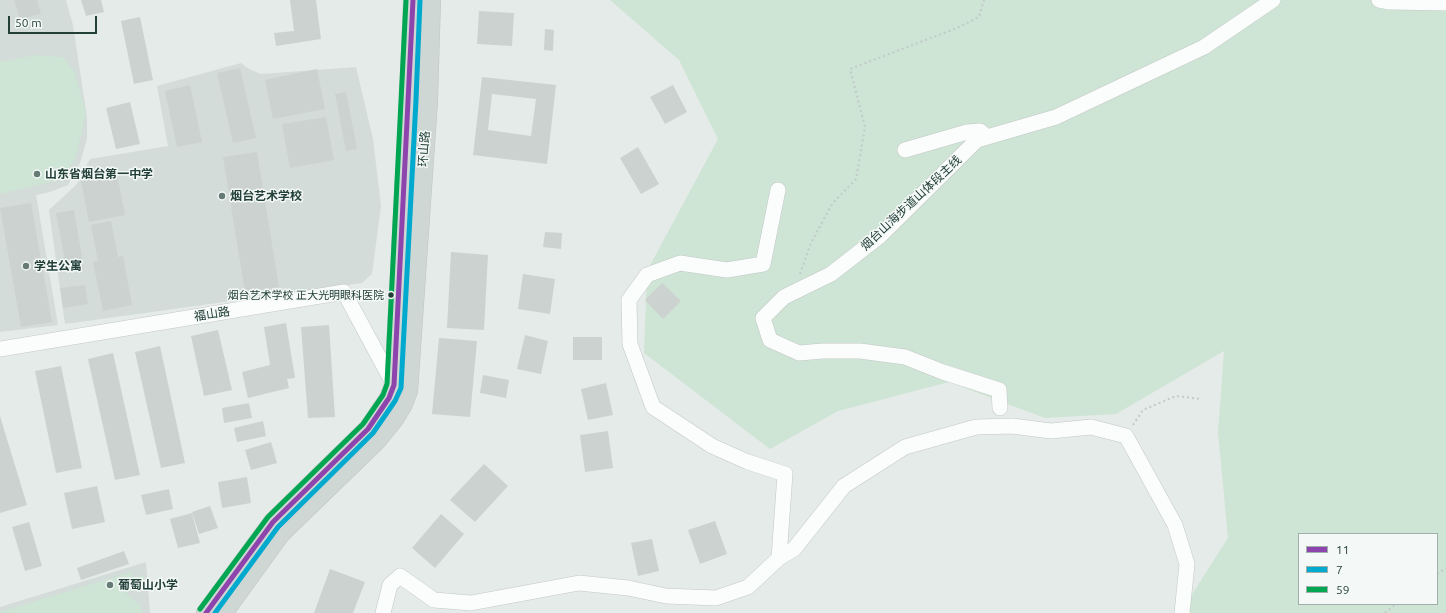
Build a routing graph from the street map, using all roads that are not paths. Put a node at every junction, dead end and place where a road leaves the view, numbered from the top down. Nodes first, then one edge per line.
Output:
1 (413, 0) edge
2 (431, 0) edge
3 (1273, 0) edge
4 (1379, 0) edge
5 (1446, 3) edge
6 (987, 137) junction
7 (905, 150) dead end
8 (778, 190) dead end
9 (0, 349) edge
10 (394, 384) junction
11 (1000, 408) dead end
12 (779, 558) junction
13 (206, 613) edge
14 (223, 613) edge
15 (383, 613) edge
16 (1182, 613) edge

1 - 10 main road, 环山路
2 - 14 main road, 环山路
3 - 6 street, 烟台山海步道山体段主线
4 - 5 street
6 - 7 street
6 - 11 street, 烟台山海步道山体段主线
8 - 12 street
9 - 10 street, 福山路
10 - 13 main road, 环山路
12 - 15 street
12 - 16 street

